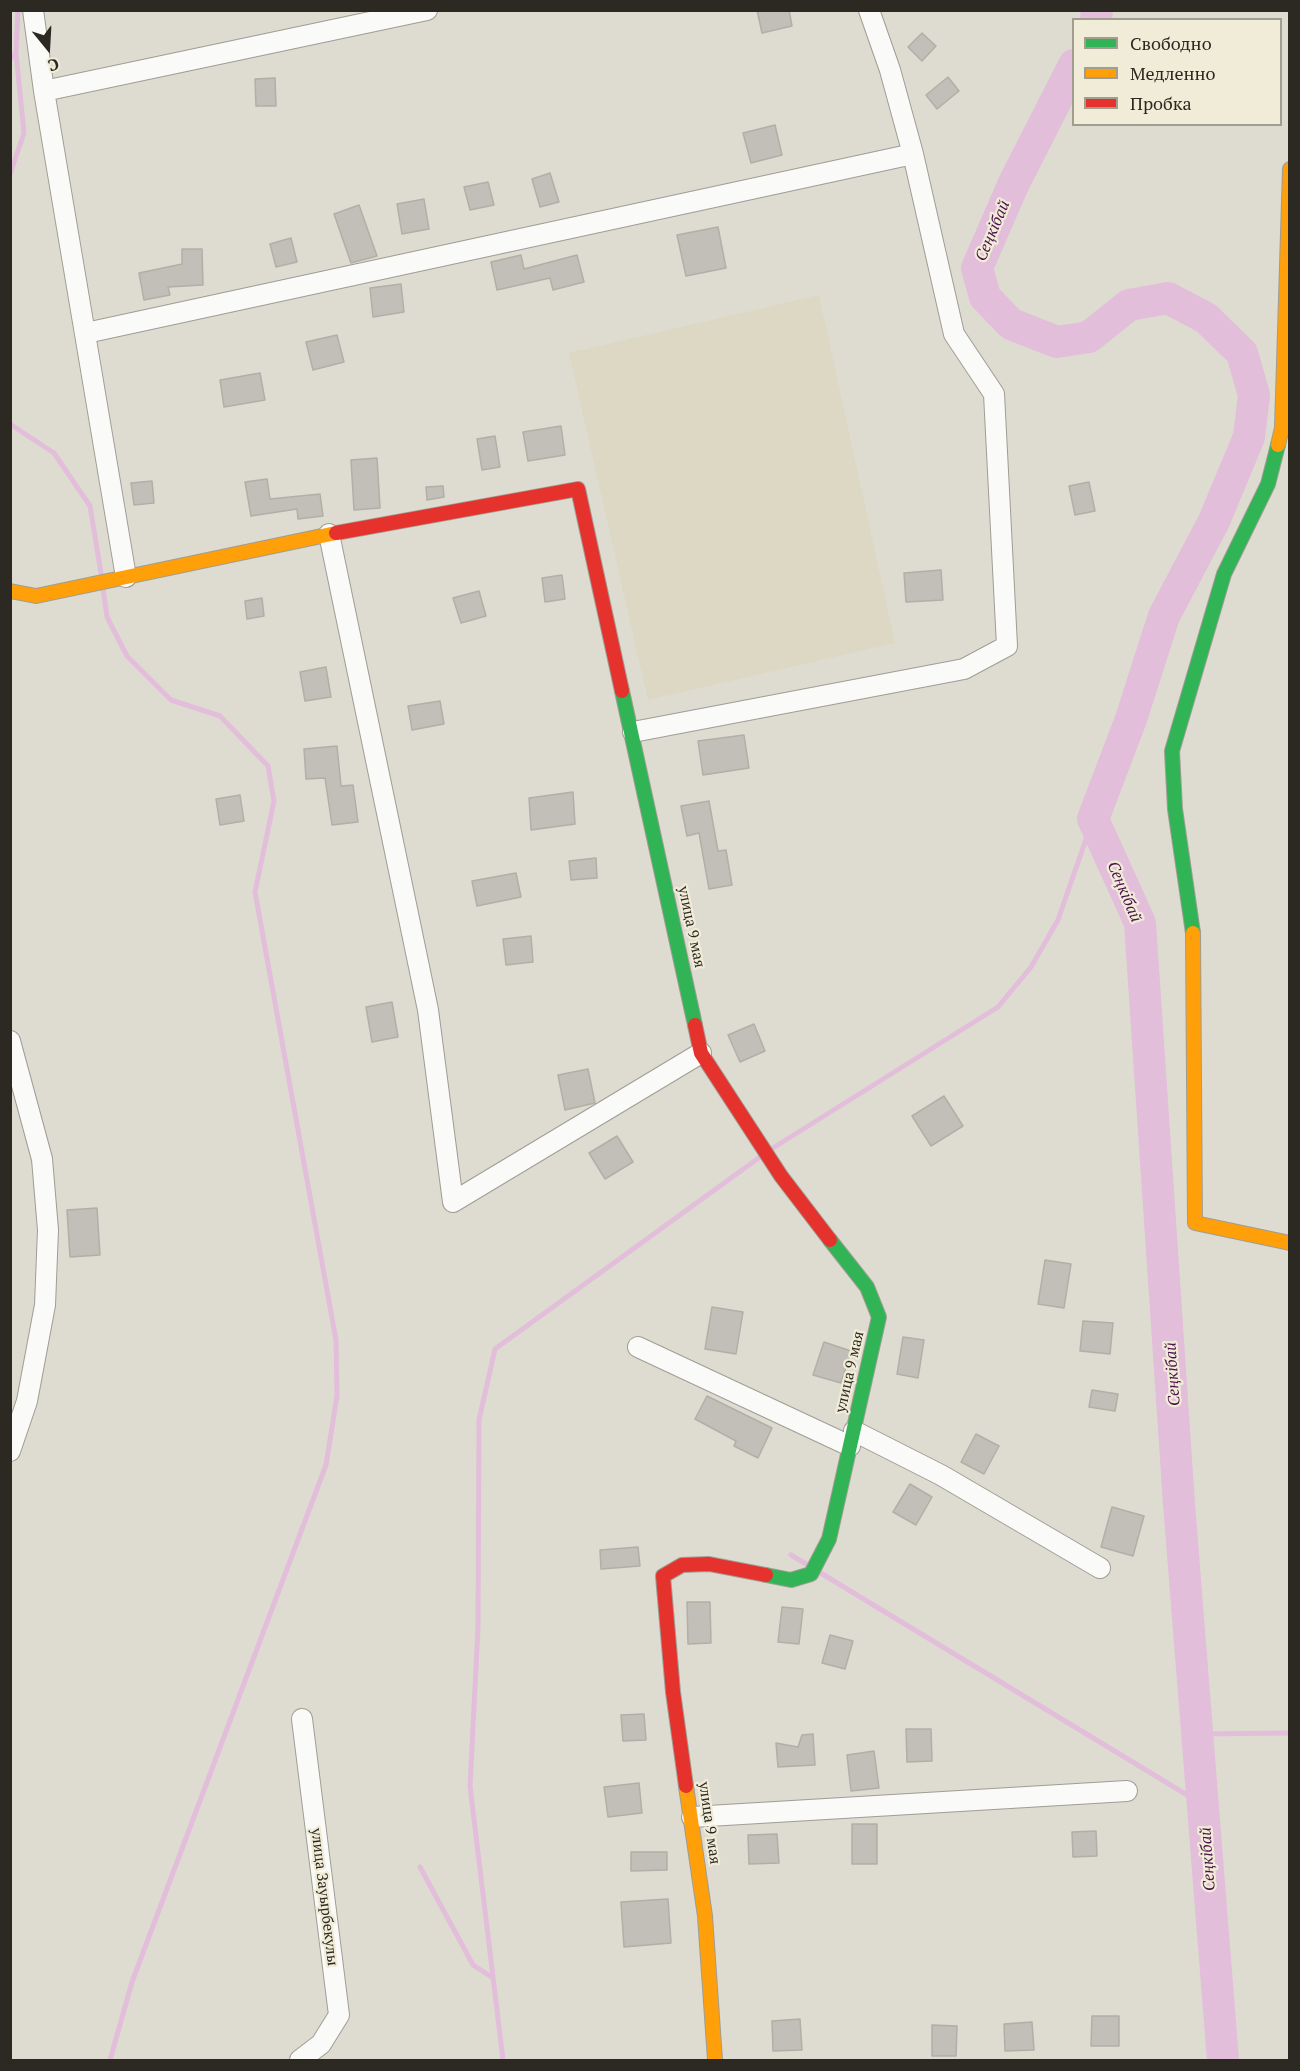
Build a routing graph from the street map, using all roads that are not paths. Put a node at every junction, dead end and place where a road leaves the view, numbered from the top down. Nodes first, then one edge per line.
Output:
1 (33, 10) edge
2 (427, 10) edge
3 (869, 10) edge
4 (44, 91) junction
5 (913, 154) junction
6 (1290, 169) edge
7 (86, 333) junction
8 (1287, 361) edge
9 (329, 534) junction
10 (126, 577) junction
11 (10, 591) edge
12 (633, 732) junction
13 (10, 1041) edge
14 (701, 1053) junction
15 (1290, 1243) edge
16 (638, 1347) dead end
17 (852, 1439) junction
18 (10, 1451) edge
19 (1100, 1568) dead end
20 (302, 1719) dead end
21 (1127, 1791) dead end
22 (692, 1817) junction
23 (300, 2061) edge
24 (715, 2061) edge

1 - 4 street
2 - 4 street
3 - 5 street
4 - 7 street
5 - 7 street
5 - 12 street
6 - 8 street
7 - 10 street
8 - 15 street
9 - 10 street
9 - 12 street, улица 9 мая
9 - 14 street
10 - 11 street
12 - 14 street, улица 9 мая
13 - 18 street
14 - 17 street, улица 9 мая
16 - 17 street
17 - 19 street
17 - 22 street, улица 9 мая
20 - 23 street, улица Зауырбекулы
21 - 22 street
22 - 24 street, улица 9 мая

